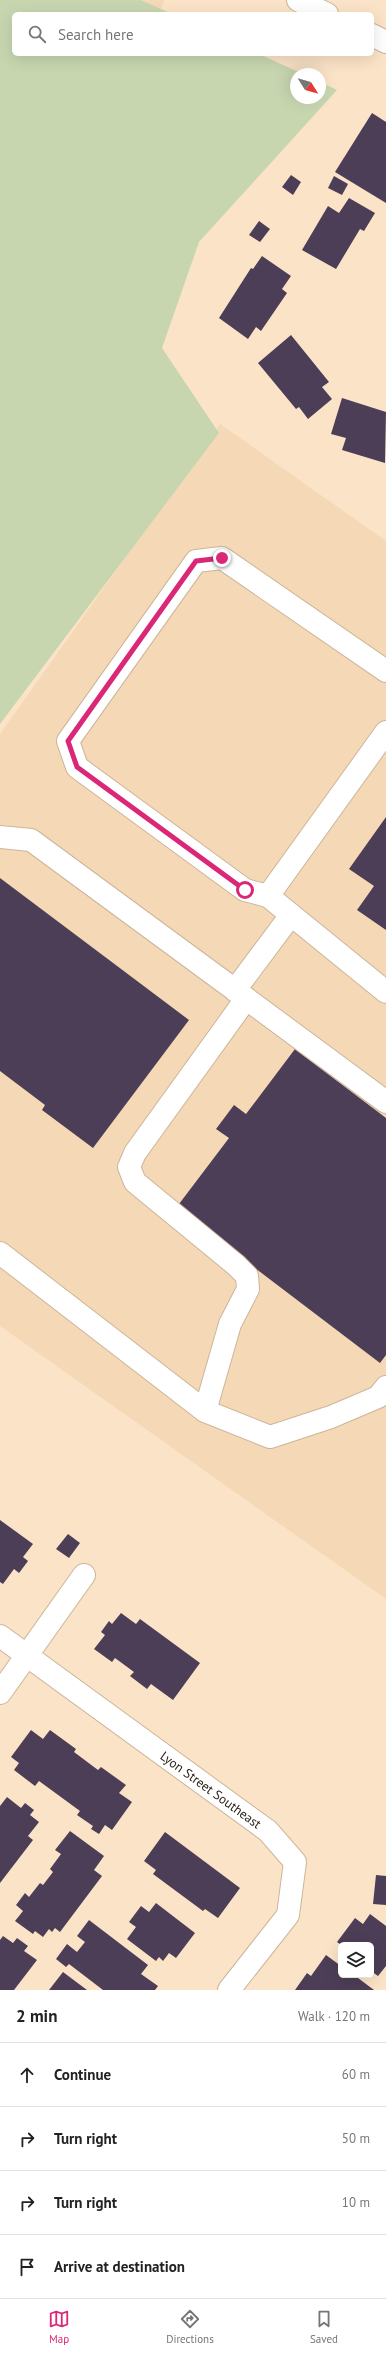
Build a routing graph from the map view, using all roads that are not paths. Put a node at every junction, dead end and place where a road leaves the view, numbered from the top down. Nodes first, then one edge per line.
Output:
1 (298, 0) edge
2 (323, 12) edge
3 (374, 36) edge
4 (386, 42) edge
5 (386, 671) edge
6 (386, 732) edge
7 (0, 837) edge
8 (268, 896) junction
9 (291, 915) junction
10 (386, 992) edge
11 (240, 995) junction
12 (386, 1102) edge
13 (0, 1253) edge
14 (386, 1387) edge
15 (205, 1411) junction
16 (84, 1575) dead end
17 (0, 1636) edge
18 (28, 1656) junction
19 (0, 1693) edge
20 (229, 1990) edge

1 - 2 street
3 - 4 street
5 - 8 street
6 - 8 street
7 - 11 street
8 - 9 street
9 - 10 street
9 - 11 street
11 - 12 street
11 - 15 street
13 - 15 street
14 - 15 street
16 - 18 street
17 - 18 street, Lyon Street Southeast
18 - 19 street
18 - 20 street, Lyon Street Southeast

